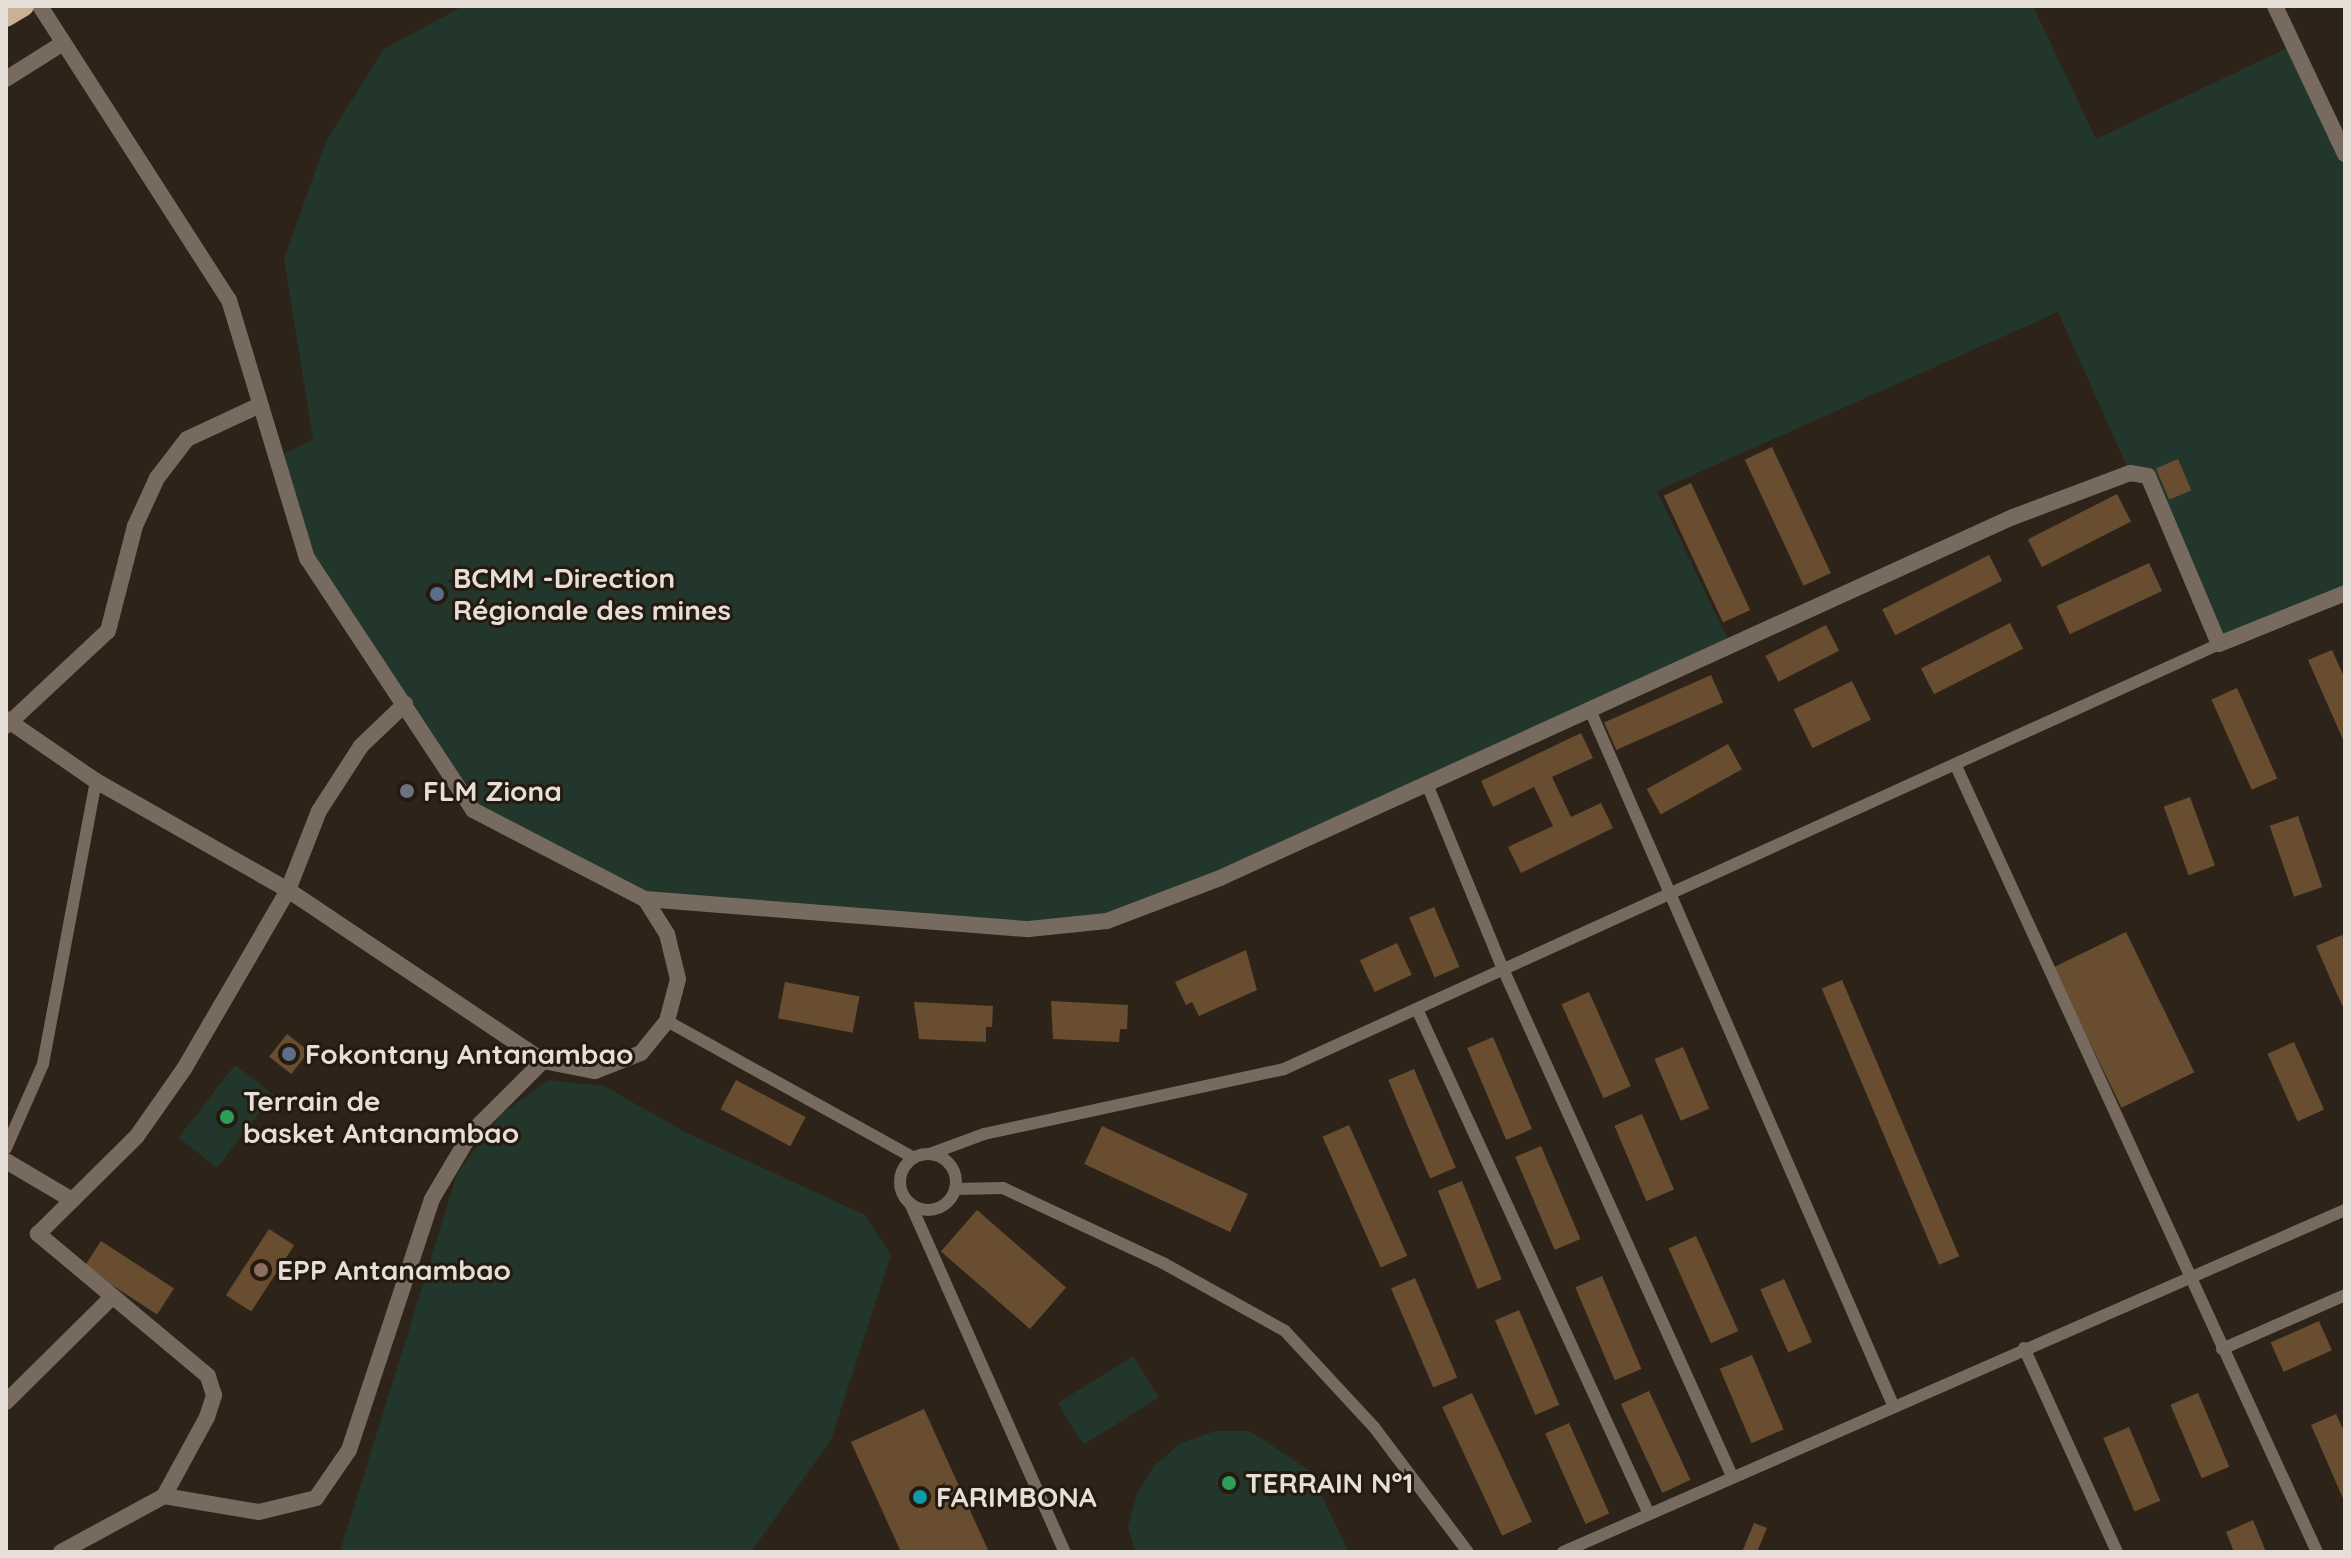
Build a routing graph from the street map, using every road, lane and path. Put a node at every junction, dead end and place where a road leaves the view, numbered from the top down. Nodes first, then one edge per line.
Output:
1 (24, 6) edge
2 (40, 6) edge
3 (2275, 6) edge
4 (6, 17) edge
5 (63, 43) junction
6 (6, 79) edge
7 (2345, 154) edge
8 (260, 405) junction
9 (2345, 593) edge
10 (2219, 644) junction
11 (405, 704) junction
12 (1590, 710) junction
13 (7, 723) edge
14 (1956, 766) junction
15 (96, 781) junction
16 (1427, 784) junction
17 (288, 890) junction
18 (1670, 893) junction
19 (645, 899) junction
20 (1503, 969) junction
21 (1417, 1009) junction
22 (667, 1021) junction
23 (543, 1061) junction
24 (6, 1148) edge
25 (930, 1154) junction
26 (914, 1158) junction
27 (6, 1161) edge
28 (955, 1189) junction
29 (72, 1200) junction
30 (910, 1203) junction
31 (2345, 1210) edge
32 (2189, 1277) junction
33 (2345, 1295) edge
34 (111, 1298) junction
35 (2024, 1348) junction
36 (2222, 1349) junction
37 (7, 1400) edge
38 (1893, 1405) junction
39 (1732, 1476) junction
40 (164, 1496) junction
41 (1648, 1512) junction
42 (61, 1552) edge
43 (1065, 1552) edge
44 (1468, 1552) edge
45 (1563, 1552) edge
46 (2117, 1552) edge
47 (2317, 1552) edge

1 - 4 main road
2 - 5 street
3 - 7 street
5 - 6 street
5 - 8 street
8 - 11 street
8 - 13 street
9 - 10 street
10 - 12 street
10 - 14 lane
11 - 17 street
11 - 19 street
12 - 16 street
12 - 18 lane
13 - 15 street
14 - 18 lane
14 - 32 lane
15 - 17 street
15 - 24 lane
16 - 19 street
16 - 20 lane
17 - 23 street
17 - 29 street
18 - 20 lane
18 - 38 lane
19 - 22 street
20 - 21 lane
20 - 39 lane
21 - 25 lane
21 - 41 lane
22 - 23 street
22 - 26 lane
23 - 40 street
25 - 26 lane
25 - 28 lane
26 - 30 lane
27 - 29 street
28 - 30 lane
28 - 44 lane
29 - 34 street
30 - 43 lane
31 - 32 lane
32 - 35 lane
32 - 36 lane
33 - 36 lane
34 - 37 street
34 - 40 street
35 - 38 lane
35 - 46 lane
36 - 47 lane
38 - 39 lane
39 - 41 lane
40 - 42 street
41 - 45 lane

